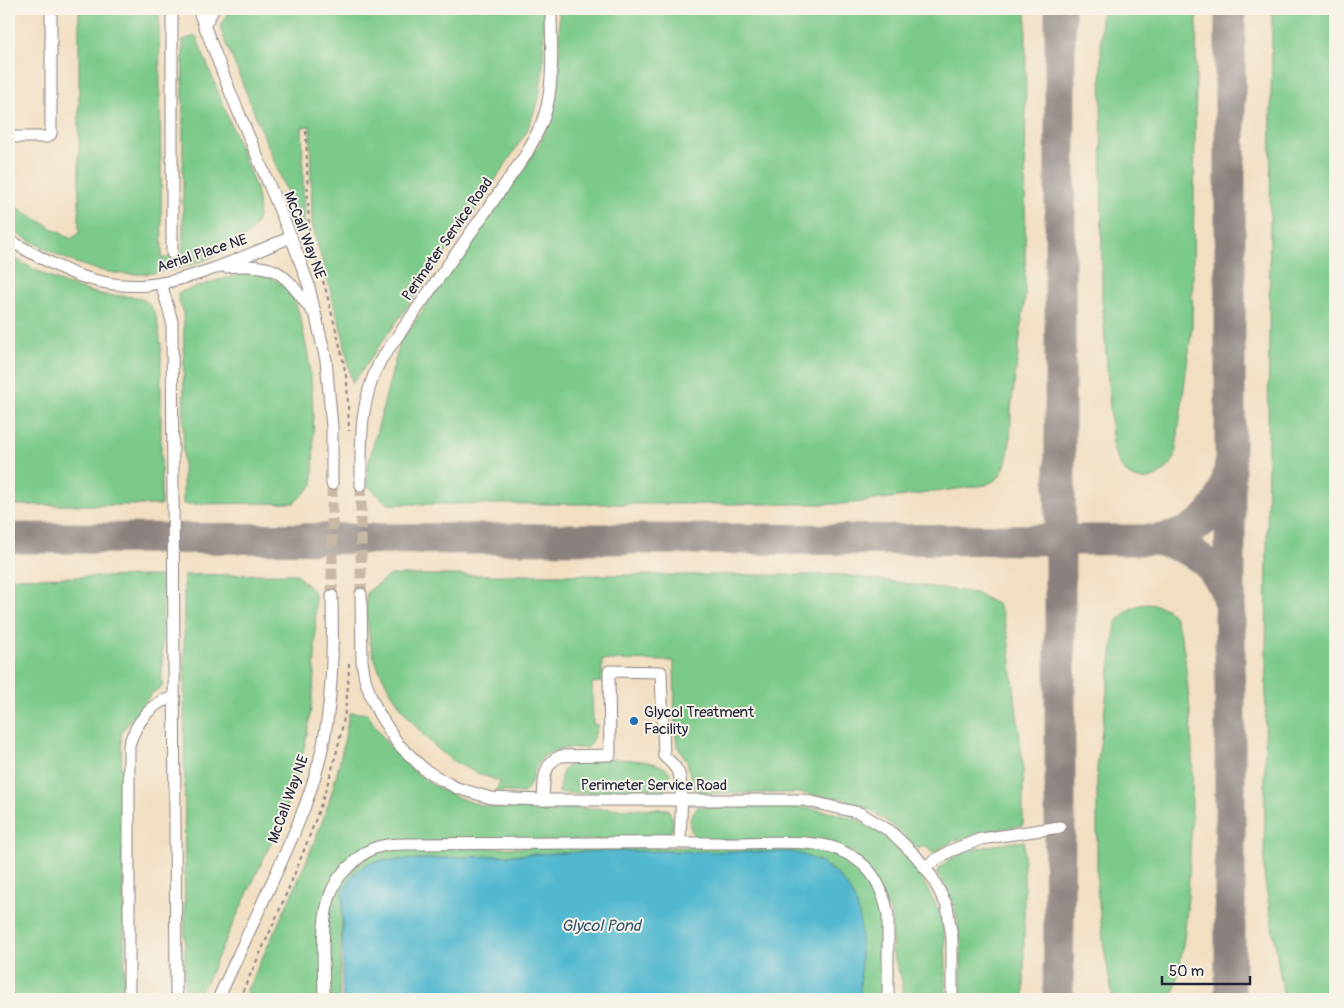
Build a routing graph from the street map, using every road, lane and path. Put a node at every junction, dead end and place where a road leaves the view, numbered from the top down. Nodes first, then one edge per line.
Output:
1 (52, 9) edge
2 (172, 9) edge
3 (198, 9) edge
4 (214, 9) edge
5 (551, 9) edge
6 (204, 26) junction
7 (306, 131) dead end
8 (9, 136) edge
9 (292, 238) junction
10 (9, 240) edge
11 (172, 253) dead end
12 (212, 268) junction
13 (161, 283) junction
14 (316, 316) junction
15 (350, 439) dead end
16 (332, 484) tunnel mouth
17 (361, 485) tunnel mouth
18 (361, 594) tunnel mouth
19 (332, 596) tunnel mouth
20 (174, 698) junction
21 (543, 800) junction
22 (681, 800) junction
23 (1060, 826) dead end
24 (680, 842) junction
25 (924, 867) junction
26 (129, 999) edge
27 (178, 999) edge
28 (218, 999) edge
29 (324, 999) edge
30 (888, 999) edge
31 (952, 999) edge

1 - 8 street
2 - 11 street
3 - 6 street, McCall Way NE
4 - 6 street
5 - 17 street, Perimeter Service Road
6 - 9 street, McCall Way NE
7 - 15 path
9 - 12 street, Aerial Place NE
9 - 14 street, McCall Way NE
10 - 13 street, Aerial Place NE
12 - 13 street, Aerial Place NE
12 - 14 street
13 - 20 street
14 - 16 street, McCall Way NE
18 - 21 street, Perimeter Service Road
19 - 28 street, McCall Way NE
20 - 26 street
20 - 27 street
21 - 22 street, Perimeter Service Road
21 - 22 street
22 - 24 street
22 - 25 street, Perimeter Service Road
23 - 25 street
24 - 29 street
24 - 30 street
25 - 31 street, Perimeter Service Road

